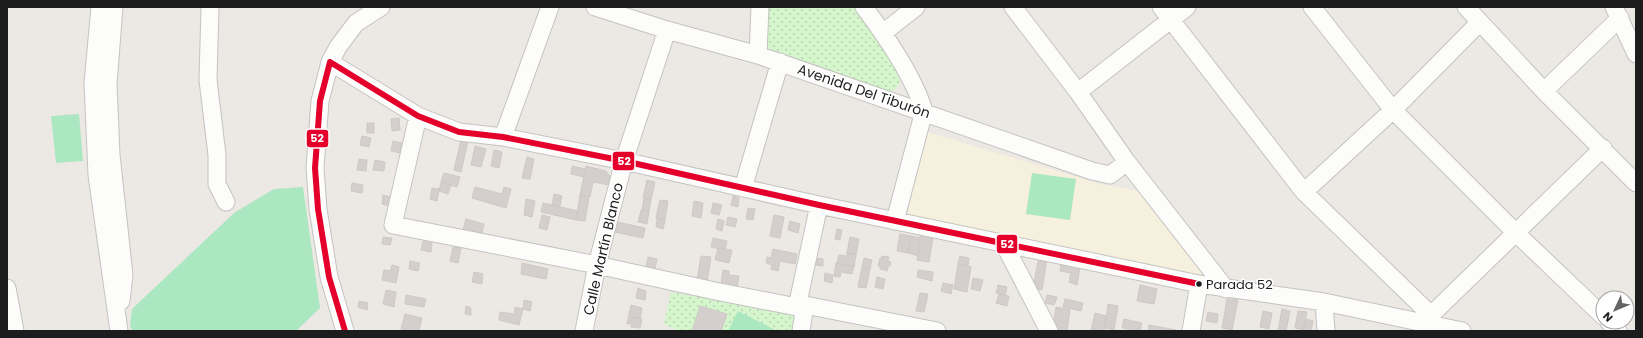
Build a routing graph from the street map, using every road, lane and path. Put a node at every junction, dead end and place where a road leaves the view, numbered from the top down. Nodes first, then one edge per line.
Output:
1 (100, 7) edge
2 (114, 7) edge
3 (210, 7) edge
4 (381, 7) edge
5 (550, 7) edge
6 (595, 7) edge
7 (760, 7) edge
8 (864, 7) edge
9 (916, 7) edge
10 (1013, 7) edge
11 (1187, 7) edge
12 (1312, 7) edge
13 (1466, 7) edge
14 (629, 12) edge
15 (1166, 13) edge
16 (1617, 13) edge
17 (1479, 22) junction
18 (667, 30) junction
19 (883, 33) junction
20 (1636, 54) edge
21 (758, 55) junction
22 (330, 62) junction
23 (780, 62) junction
24 (1544, 91) junction
25 (1078, 92) junction
26 (1393, 110) junction
27 (924, 111) junction
28 (418, 116) junction
29 (503, 137) junction
30 (1603, 148) junction
31 (624, 161) junction
32 (1128, 162) junction
33 (1636, 183) edge
34 (743, 188) junction
35 (1304, 192) junction
36 (226, 202) dead end
37 (819, 205) junction
38 (895, 221) junction
39 (1516, 233) junction
40 (1004, 244) junction
41 (598, 264) junction
42 (1199, 284) junction
43 (7, 288) edge
44 (1226, 289) junction
45 (1324, 302) junction
46 (801, 306) junction
47 (1595, 308) edge
48 (1432, 321) junction
49 (348, 329) edge
50 (931, 330) edge
51 (15, 331) edge
52 (119, 331) edge
53 (584, 331) edge
54 (801, 331) edge
55 (1049, 331) edge
56 (1191, 331) edge
57 (1326, 331) edge
58 (1462, 331) edge

1 - 52 street
2 - 52 street
3 - 36 street
4 - 22 street
5 - 29 street
6 - 14 street, Avenida Del Tiburón
7 - 21 street
8 - 19 street
9 - 19 street
10 - 25 street
11 - 15 street
12 - 26 street
13 - 17 street
14 - 18 street, Avenida Del Tiburón
15 - 25 street
15 - 35 street
16 - 20 street
16 - 24 street
17 - 24 street
17 - 26 street
18 - 21 street, Avenida Del Tiburón
18 - 31 street, Calle Martín Blanco
19 - 27 street
21 - 23 street, Avenida Del Tiburón
22 - 28 street
22 - 49 street
23 - 27 street, Avenida Del Tiburón
23 - 34 street
24 - 30 street
25 - 32 street
26 - 35 street
26 - 39 street
27 - 32 street, Avenida Del Tiburón
27 - 38 street
28 - 29 street
28 - 41 street
29 - 31 street
30 - 33 street
30 - 39 street
31 - 34 street
31 - 41 street, Calle Martín Blanco
32 - 44 street
34 - 37 street
35 - 48 street
37 - 38 street
37 - 46 street
38 - 40 street
39 - 47 street
39 - 48 street
40 - 42 street
40 - 55 street
41 - 46 street
41 - 53 street, Calle Martín Blanco
42 - 44 street
42 - 56 street
43 - 51 street
44 - 45 street
45 - 48 street
45 - 57 street
46 - 50 street
46 - 54 street
48 - 58 street

